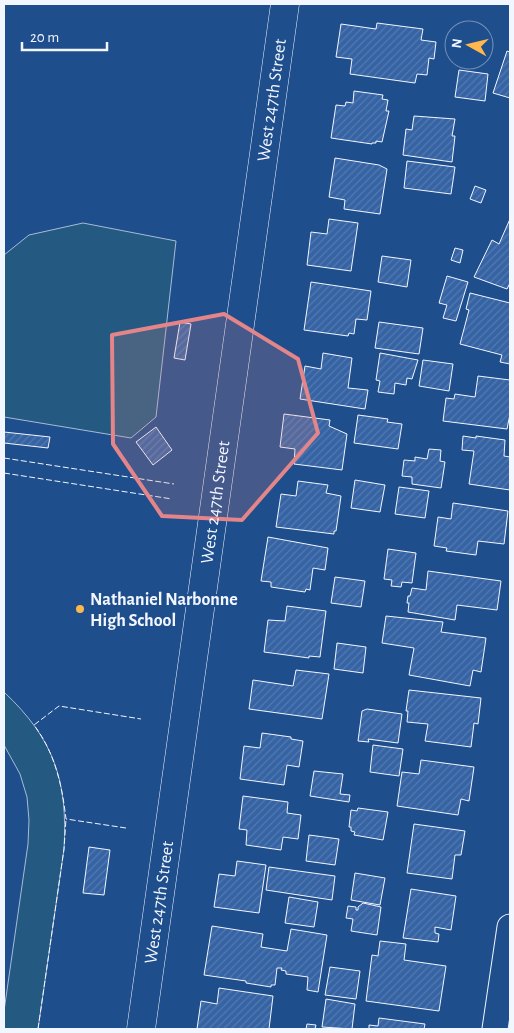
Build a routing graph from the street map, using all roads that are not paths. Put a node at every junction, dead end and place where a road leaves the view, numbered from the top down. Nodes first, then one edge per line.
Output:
1 (285, 4) edge
2 (510, 927) edge
3 (141, 1029) edge
4 (495, 1029) edge

1 - 3 street, West 247th Street
2 - 4 street

